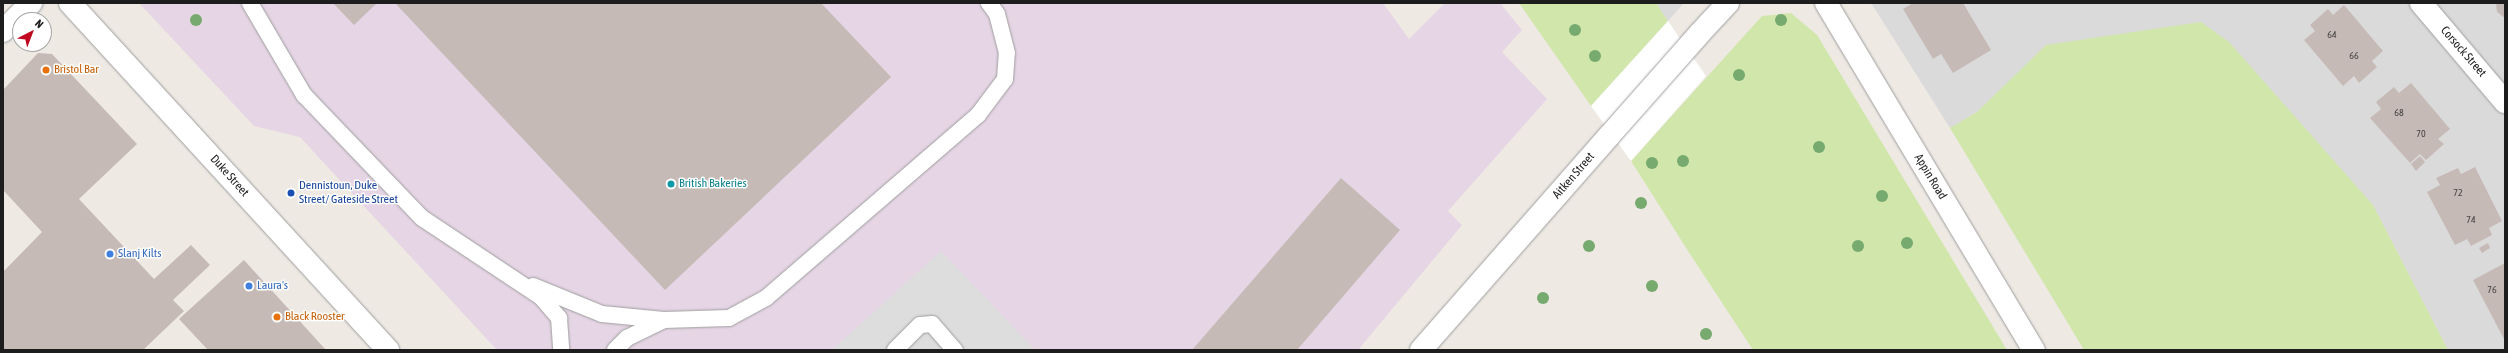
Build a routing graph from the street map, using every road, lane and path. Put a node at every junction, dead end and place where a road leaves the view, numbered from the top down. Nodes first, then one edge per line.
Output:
1 (31, 3) edge
2 (70, 3) edge
3 (250, 3) edge
4 (989, 3) edge
5 (1728, 3) edge
6 (1826, 3) edge
7 (2421, 3) edge
8 (3, 31) edge
9 (2505, 102) edge
10 (519, 280) junction
11 (664, 320) junction
12 (388, 350) edge
13 (561, 350) edge
14 (615, 350) edge
15 (895, 350) edge
16 (955, 350) edge
17 (1421, 350) edge
18 (2034, 350) edge

1 - 8 street
2 - 12 street, Duke Street
3 - 10 lane
4 - 11 lane
5 - 17 street, Aitken Street
6 - 18 street, Appin Road
7 - 9 street, Corsock Street
10 - 11 lane
10 - 13 lane
11 - 14 lane
15 - 16 lane

